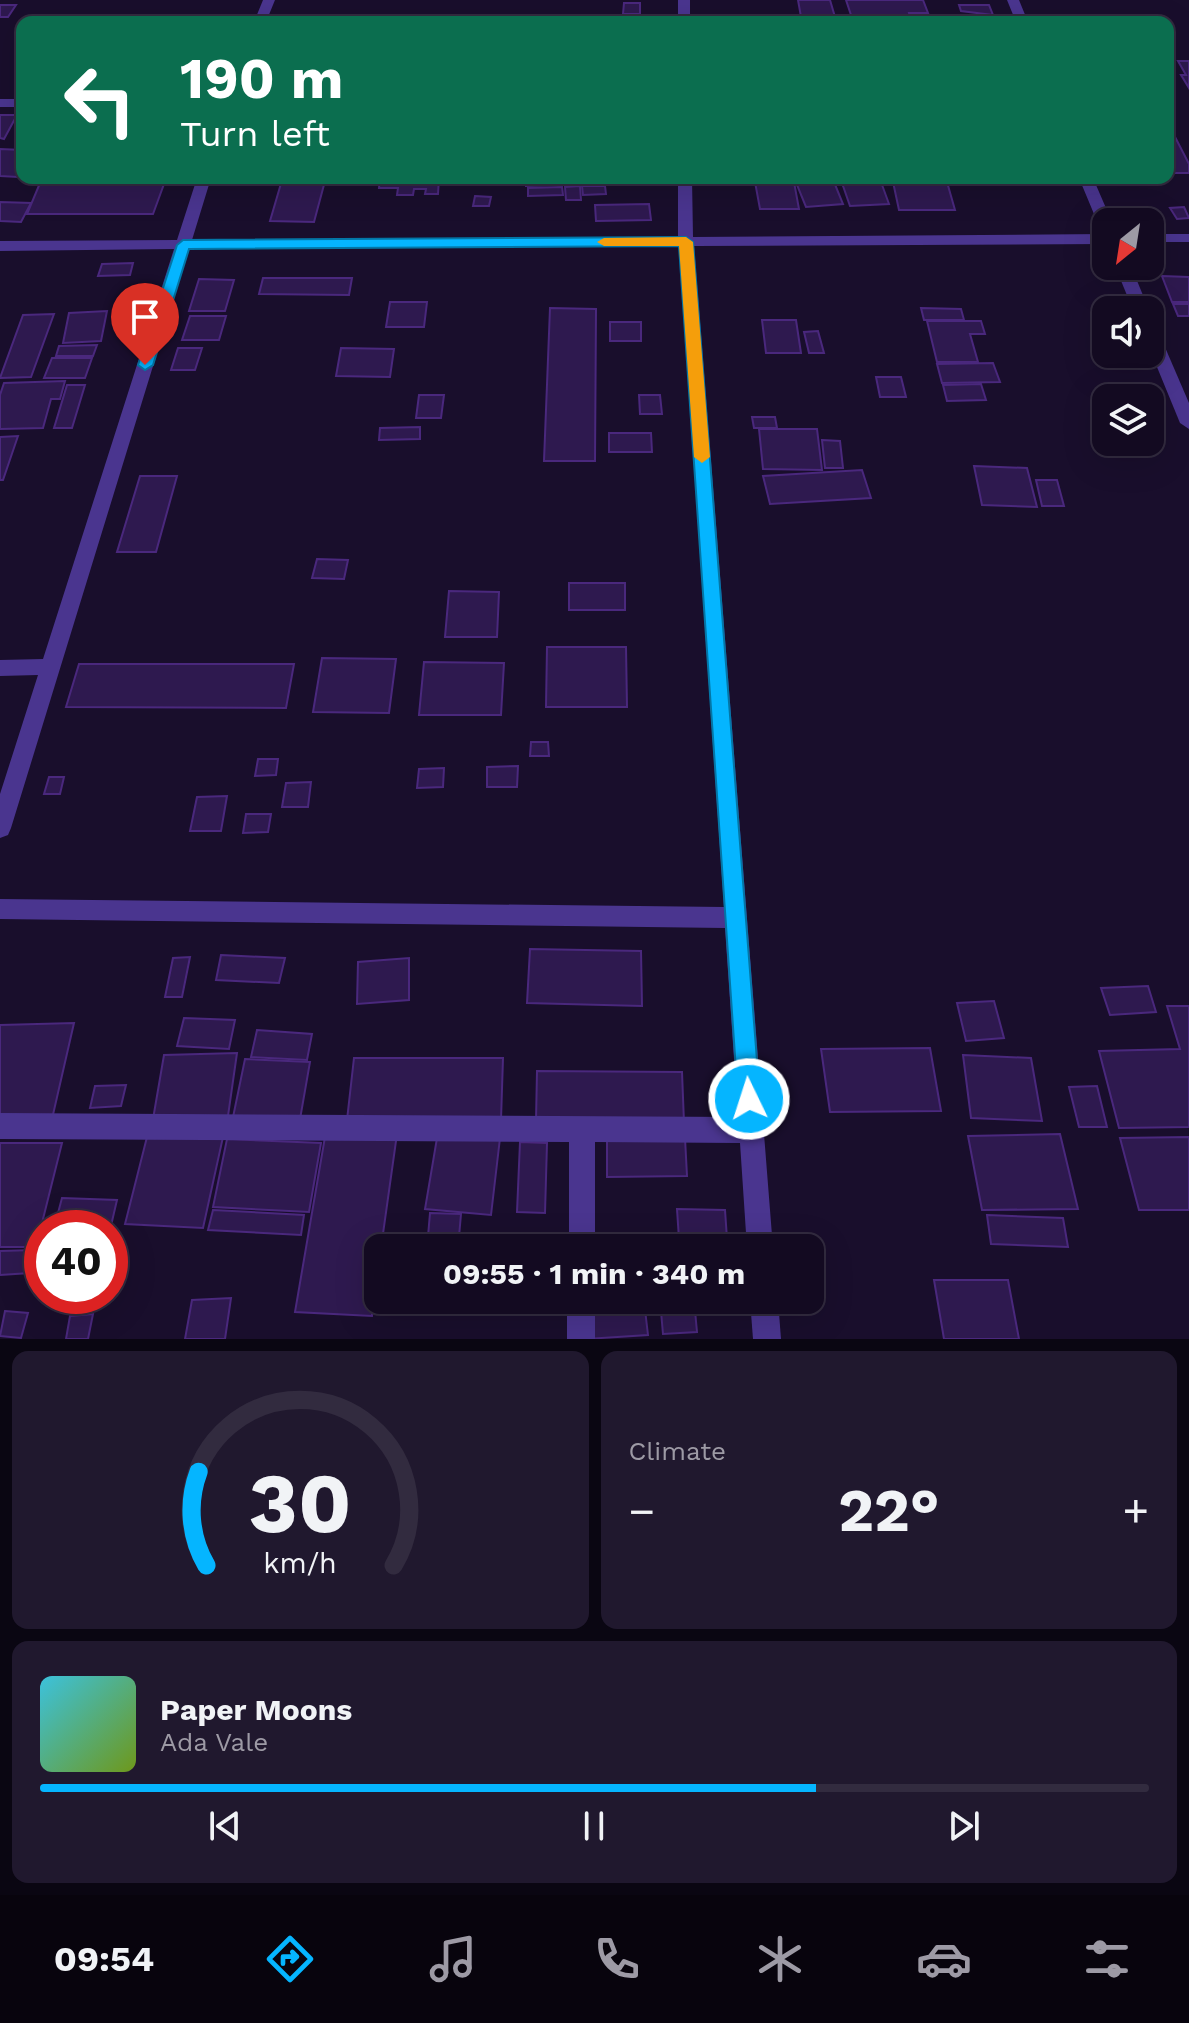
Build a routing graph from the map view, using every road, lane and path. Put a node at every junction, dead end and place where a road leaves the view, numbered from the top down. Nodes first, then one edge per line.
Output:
1 (202, 184) edge
2 (685, 184) edge
3 (1088, 184) edge
4 (1098, 208) edge
5 (1164, 238) edge
6 (1189, 238) edge
7 (1092, 239) edge
8 (686, 242) junction
9 (183, 245) junction
10 (0, 246) edge
11 (1164, 364) edge
12 (1189, 423) edge
13 (51, 667) junction
14 (0, 668) edge
15 (0, 828) edge
16 (0, 909) edge
17 (736, 918) junction
18 (0, 1126) edge
19 (582, 1129) junction
20 (751, 1130) junction
21 (582, 1234) edge
22 (759, 1234) edge
23 (581, 1314) edge
24 (765, 1314) edge
25 (581, 1339) edge
26 (767, 1339) edge

1 - 9 street
2 - 8 street
3 - 4 street
5 - 6 street
7 - 8 street
8 - 9 street
8 - 17 street
9 - 10 street
9 - 13 street
11 - 12 street
13 - 14 street
13 - 15 street
16 - 17 street
17 - 20 street
18 - 19 street
19 - 20 street
19 - 21 street
20 - 22 street
23 - 25 street
24 - 26 street

